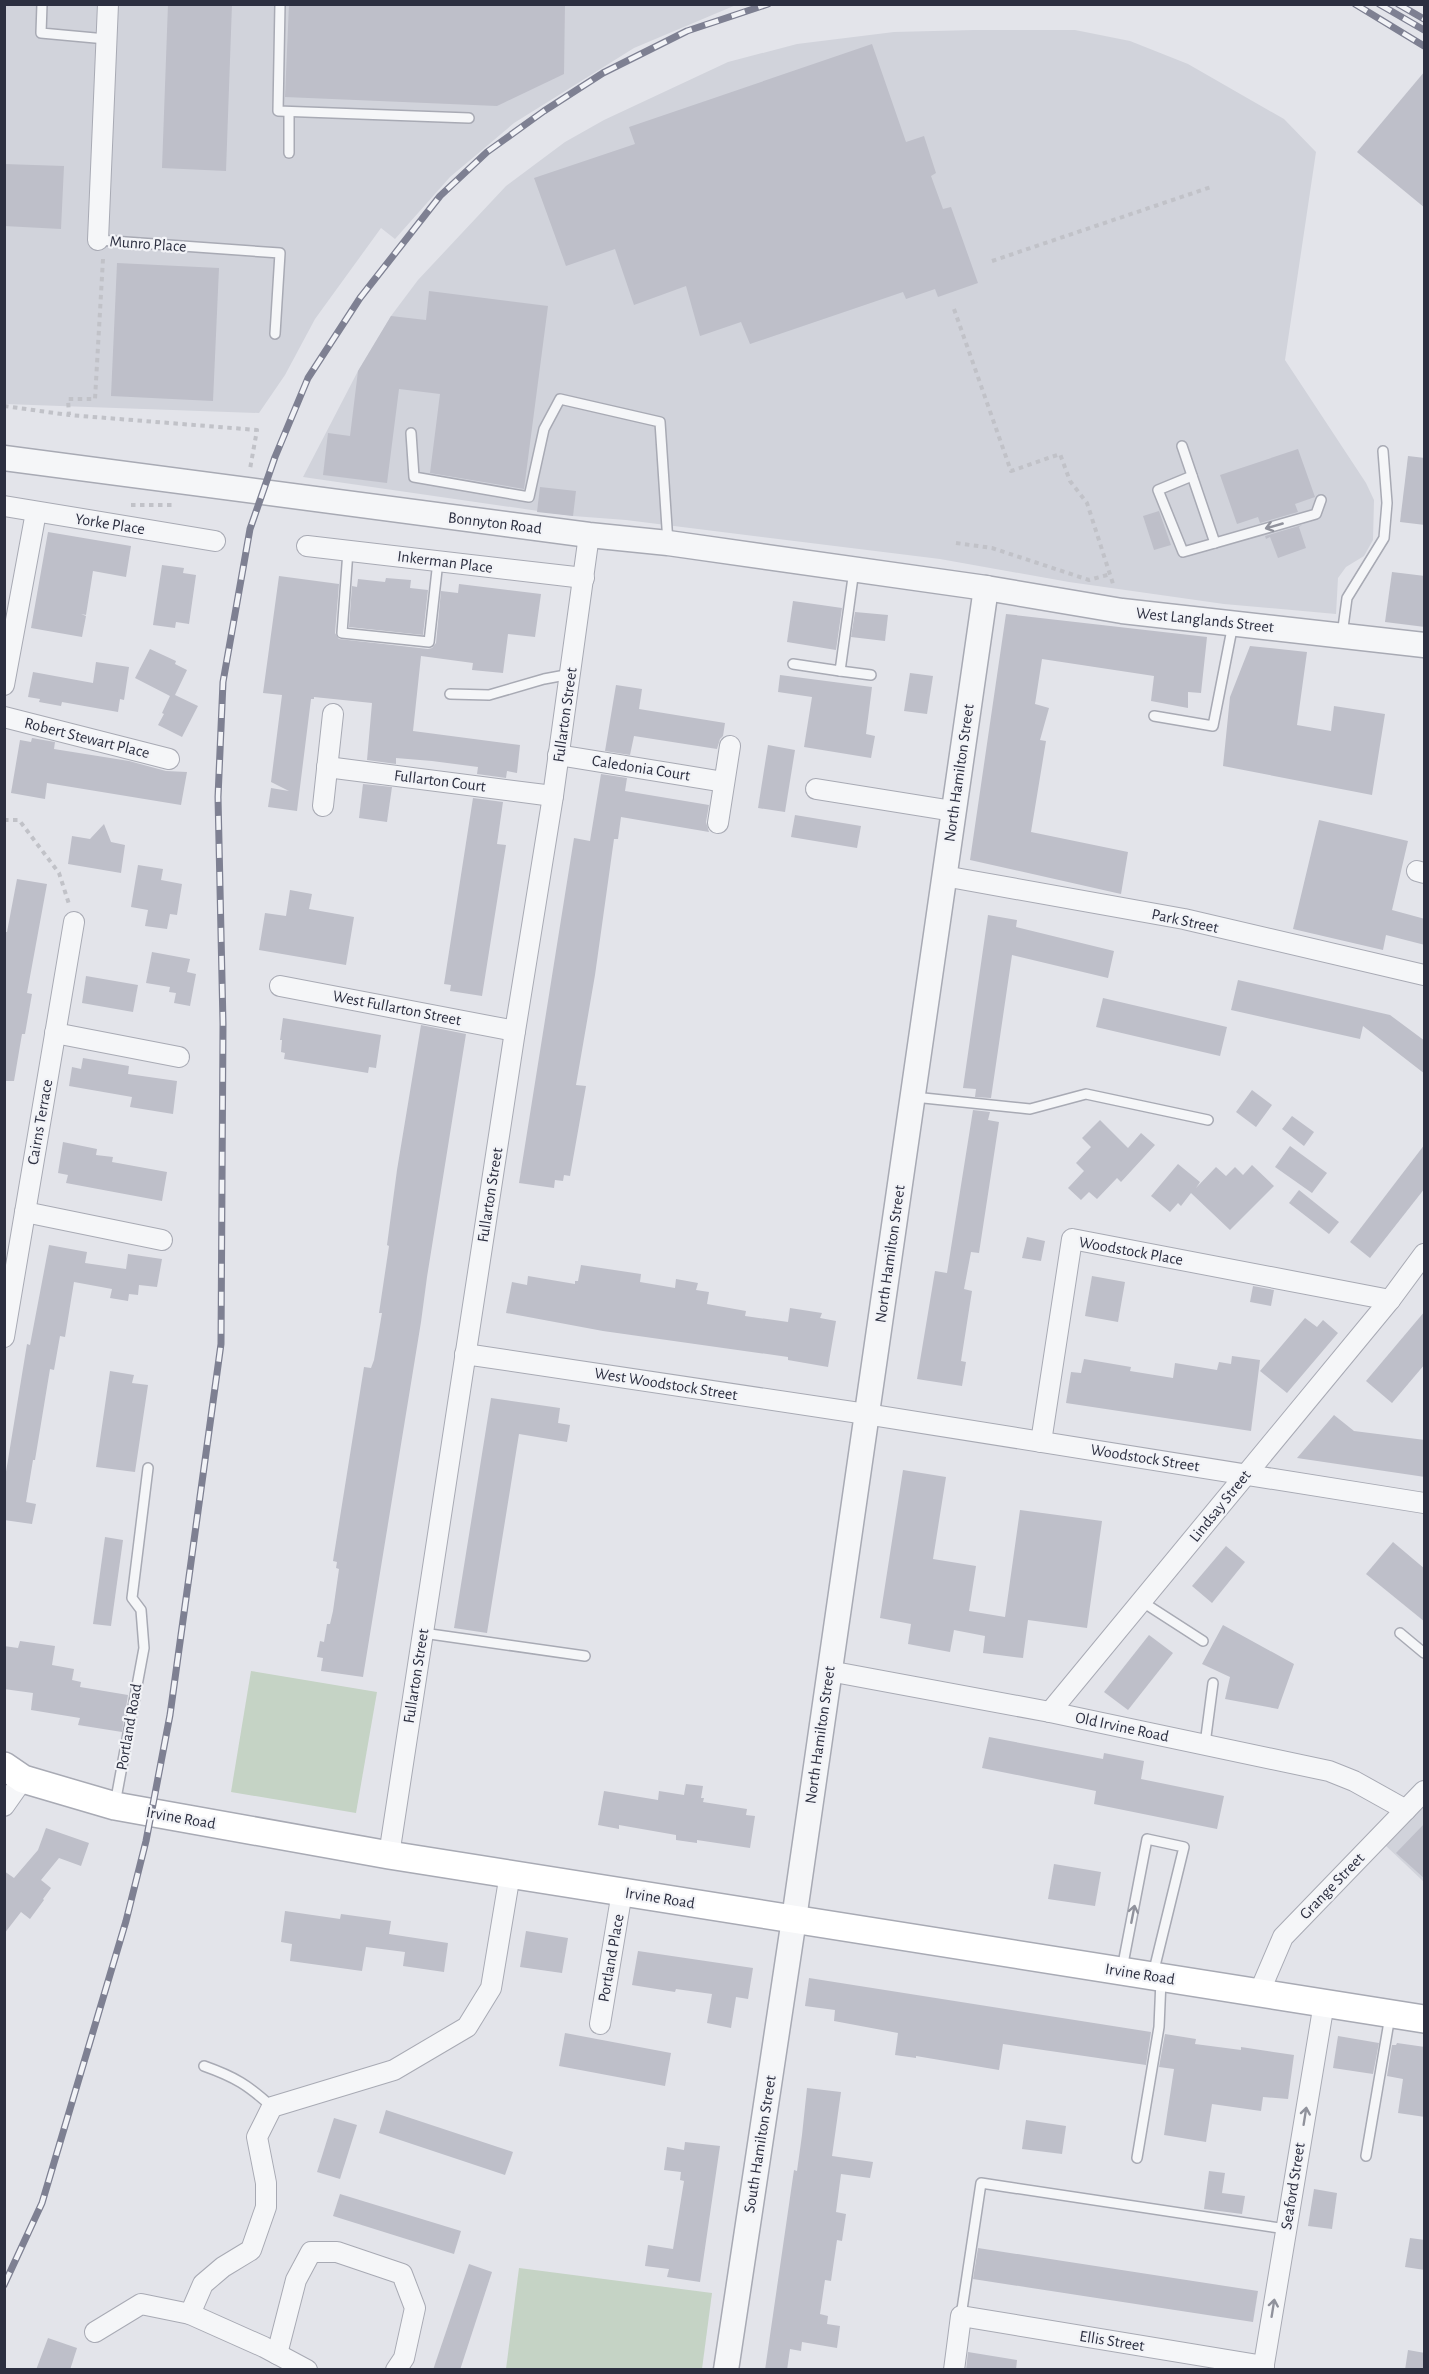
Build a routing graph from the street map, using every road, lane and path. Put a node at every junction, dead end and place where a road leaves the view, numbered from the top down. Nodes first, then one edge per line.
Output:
1 (42, 4) edge
2 (108, 4) edge
3 (280, 4) edge
4 (106, 39) junction
5 (289, 112) junction
6 (469, 118) dead end
7 (289, 153) dead end
8 (1211, 187) dead end
9 (98, 240) junction
10 (992, 261) dead end
11 (954, 309) dead end
12 (276, 334) dead end
13 (4, 406) edge
14 (69, 415) junction
15 (411, 433) dead end
16 (255, 445) dead end
17 (1182, 446) dead end
18 (1383, 451) dead end
19 (4, 458) edge
20 (1192, 476) junction
21 (1321, 500) dead end
22 (121, 505) dead end
23 (179, 505) dead end
24 (4, 506) edge
25 (36, 512) junction
26 (589, 535) junction
27 (215, 541) dead end
28 (668, 543) junction
29 (956, 543) dead end
30 (1215, 543) junction
31 (307, 546) dead end
32 (348, 551) junction
33 (438, 561) junction
34 (854, 570) junction
35 (1111, 574) junction
36 (584, 578) junction
37 (986, 588) junction
38 (1122, 611) junction
39 (1233, 624) junction
40 (1341, 635) junction
41 (1425, 645) edge
42 (793, 664) dead end
43 (840, 671) junction
44 (571, 674) junction
45 (871, 675) dead end
46 (4, 685) edge
47 (450, 694) dead end
48 (333, 714) dead end
49 (1154, 716) dead end
50 (4, 717) edge
51 (730, 746) dead end
52 (558, 755) junction
53 (169, 759) dead end
54 (327, 767) junction
55 (724, 782) junction
56 (816, 789) dead end
57 (553, 796) junction
58 (323, 806) dead end
59 (953, 811) junction
60 (4, 820) edge
61 (718, 824) dead end
62 (944, 876) junction
63 (74, 922) joint
64 (1425, 975) edge
65 (280, 986) dead end
66 (514, 1031) junction
67 (55, 1033) junction
68 (179, 1057) dead end
69 (912, 1097) junction
70 (1208, 1120) dead end
71 (25, 1212) junction
72 (162, 1240) dead end
73 (1425, 1254) edge
74 (1390, 1300) junction
75 (4, 1337) edge
76 (465, 1354) junction
77 (867, 1414) junction
78 (1041, 1442) junction
79 (148, 1468) dead end
80 (1245, 1474) junction
81 (1425, 1503) edge
82 (1141, 1601) junction
83 (423, 1633) junction
84 (1400, 1633) dead end
85 (1203, 1641) dead end
86 (1425, 1653) edge
87 (585, 1656) dead end
88 (829, 1671) junction
89 (1213, 1683) dead end
90 (1050, 1712) junction
91 (1205, 1744) junction
92 (14, 1772) edge
93 (1425, 1791) edge
94 (4, 1806) edge
95 (115, 1806) junction
96 (1406, 1810) junction
97 (389, 1855) junction
98 (510, 1874) junction
99 (622, 1892) junction
100 (794, 1919) junction
101 (1122, 1971) junction
102 (1157, 1977) junction
103 (1259, 1993) junction
104 (1324, 2003) junction
105 (1390, 2014) junction
106 (1425, 2019) edge
107 (600, 2024) dead end
108 (204, 2066) dead end
109 (272, 2107) junction
110 (1366, 2156) dead end
111 (1137, 2158) dead end
112 (1286, 2229) junction
113 (190, 2314) junction
114 (961, 2316) junction
115 (95, 2332) dead end
116 (278, 2354) junction
117 (1263, 2368) edge
118 (308, 2370) edge
119 (396, 2370) edge
120 (726, 2370) edge
121 (954, 2370) edge

1 - 4 lane
2 - 4 street, Munro Place
3 - 5 lane
4 - 9 street, Munro Place
5 - 6 lane
5 - 7 lane
8 - 10 path
9 - 12 lane, Munro Place
9 - 14 path
11 - 35 path
13 - 14 path
14 - 16 path
15 - 28 lane
17 - 20 lane
18 - 40 lane
19 - 26 street, Bonnyton Road
20 - 30 lane
20 - 30 lane
21 -> 30 lane
22 - 23 path
24 - 25 street, Yorke Place
25 - 27 street, Yorke Place
25 - 46 street
26 - 28 street, Bonnyton Road
26 - 36 street, Fullarton Street
28 - 34 street, Bonnyton Road
29 - 35 path
31 - 32 street, Inkerman Place
32 - 33 street, Inkerman Place
32 - 33 lane
33 - 36 street, Inkerman Place
34 - 37 street, Bonnyton Road
34 - 43 lane
35 - 38 path
36 - 44 street, Fullarton Street
37 - 38 street, West Langlands Street
37 - 59 street, North Hamilton Street
38 - 39 street, West Langlands Street
39 - 40 street, West Langlands Street
39 - 49 lane
40 - 41 street, West Langlands Street
42 - 43 lane
43 - 45 lane
44 - 47 lane
44 - 52 street, Fullarton Street
48 - 54 street
50 - 53 street, Robert Stewart Place
51 - 55 street
52 - 55 street, Caledonia Court
52 - 57 street, Fullarton Street
54 - 57 street, Fullarton Court
54 - 58 street
55 - 61 street
56 - 59 street
57 - 66 street, Fullarton Street
59 - 62 street, North Hamilton Street
60 - 63 path
62 - 64 street, Park Street
62 - 69 street, North Hamilton Street
63 - 67 street, Cairns Terrace
65 - 66 street, West Fullarton Street
66 - 76 street, Fullarton Street
67 - 68 street
67 - 71 street, Cairns Terrace
69 - 70 lane
69 - 77 street, North Hamilton Street
71 - 72 street
71 - 75 street, Cairns Terrace
73 - 74 street, Lindsay Street
74 - 78 street, Woodstock Place
74 - 80 street, Lindsay Street
76 - 77 street, West Woodstock Street
76 - 83 street, Fullarton Street
77 - 78 street, Woodstock Street
77 - 88 street, North Hamilton Street
78 - 80 street, Woodstock Street
79 - 95 lane, Portland Road
80 - 81 street, Woodstock Street
80 - 82 street, Lindsay Street
82 - 85 lane
82 - 90 street, Lindsay Street
83 - 87 lane
83 - 97 street, Fullarton Street
84 - 86 lane
88 - 90 street, Old Irvine Road
88 - 100 street, North Hamilton Street
89 - 91 lane
90 - 91 street, Old Irvine Road
91 - 96 street, Old Irvine Road
92 - 94 street
92 - 95 main road, Irvine Road
93 - 96 street, Grange Street
95 - 97 main road, Irvine Road
96 - 103 street, Grange Street
97 - 98 main road, Irvine Road
98 - 99 main road, Irvine Road
98 - 109 street
99 - 100 main road, Irvine Road
99 - 107 street, Portland Place
100 - 101 main road, Irvine Road
100 - 120 street, South Hamilton Street
101 - 102 main road, Irvine Road
101 -> 102 lane
102 - 103 main road, Irvine Road
102 - 111 lane
103 - 104 main road, Irvine Road
104 - 105 main road
112 -> 104 street, Seaford Street
105 - 106 main road
105 - 110 lane
108 - 109 lane
109 - 113 street
112 - 114 lane
117 -> 112 street, Seaford Street
113 - 115 street
113 - 116 street
114 - 117 street, Ellis Street
114 - 121 street
116 - 118 street
116 - 119 street

